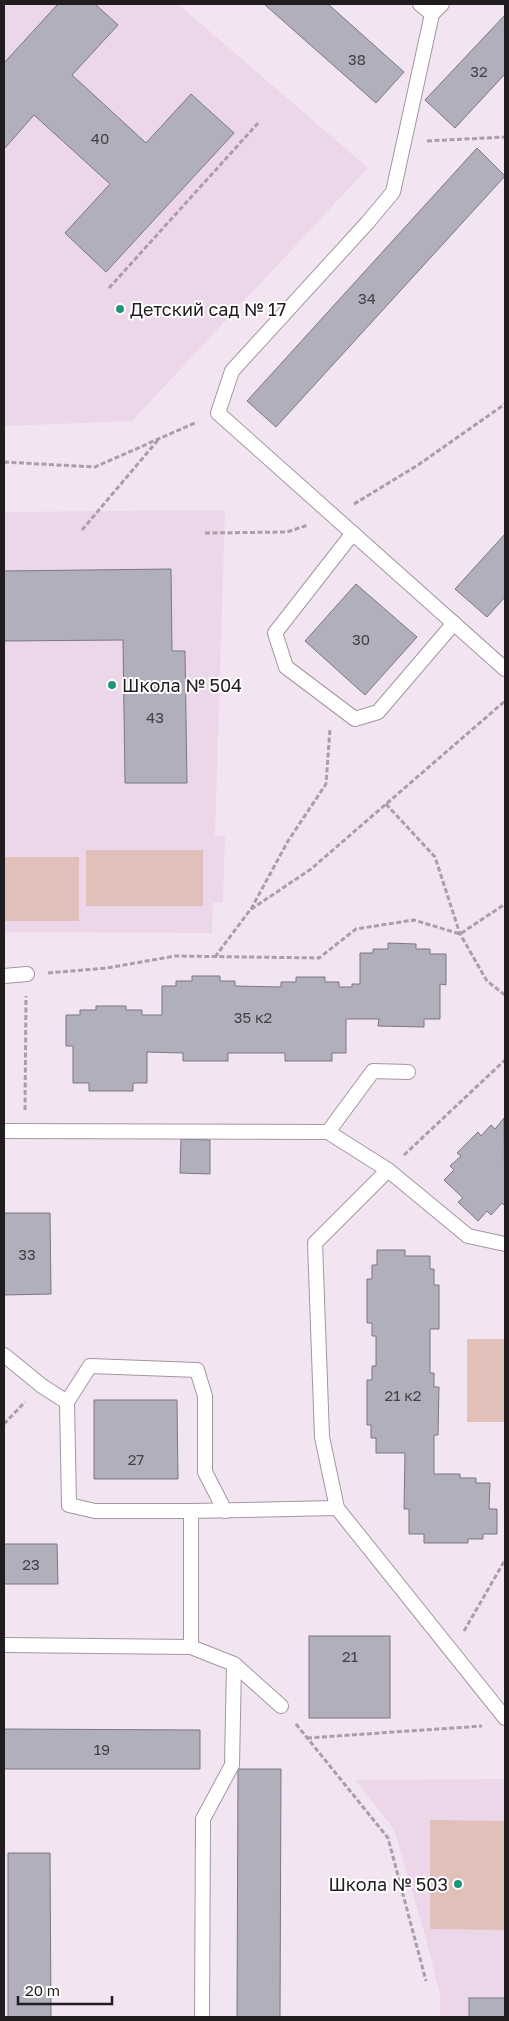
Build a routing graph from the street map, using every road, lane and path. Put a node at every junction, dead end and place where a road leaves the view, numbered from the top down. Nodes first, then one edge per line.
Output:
1 (420, 4) edge
2 (437, 9) edge
3 (259, 122) dead end
4 (505, 137) edge
5 (404, 142) junction
6 (109, 288) dead end
7 (505, 404) edge
8 (218, 413) junction
9 (160, 437) junction
10 (4, 462) edge
11 (340, 513) junction
12 (82, 530) dead end
13 (205, 533) dead end
14 (353, 533) junction
15 (454, 623) junction
16 (505, 669) edge
17 (505, 701) edge
18 (330, 725) dead end
19 (386, 804) junction
20 (505, 904) edge
21 (250, 910) junction
22 (460, 934) junction
23 (215, 957) junction
24 (27, 974) junction
25 (4, 976) edge
26 (505, 995) edge
27 (505, 1060) edge
28 (408, 1072) dead end
29 (25, 1130) junction
30 (4, 1131) edge
31 (328, 1132) junction
32 (388, 1170) junction
33 (505, 1244) edge
34 (4, 1355) edge
35 (42, 1386) junction
36 (67, 1402) junction
37 (4, 1424) edge
38 (337, 1508) junction
39 (191, 1511) junction
40 (226, 1511) junction
41 (505, 1560) edge
42 (4, 1645) edge
43 (191, 1647) junction
44 (452, 1651) junction
45 (234, 1664) junction
46 (281, 1706) joint
47 (505, 1718) edge
48 (486, 1725) dead end
49 (308, 1738) junction
50 (426, 1981) dead end
51 (202, 2017) edge

1 - 2 lane
2 - 5 lane
3 - 6 path
4 - 5 path
5 - 8 lane
7 - 11 path
8 - 9 path
8 - 11 lane
9 - 10 path
9 - 12 path
11 - 13 path
11 - 14 lane
14 - 15 lane
14 - 15 lane
15 - 16 lane
17 - 19 path
18 - 21 path
19 - 21 path
19 - 22 path
20 - 22 path
21 - 23 path
22 - 23 path
22 - 26 path
23 - 24 path
24 - 25 lane
24 - 29 path
27 - 32 path
28 - 31 lane
29 - 30 lane
29 - 31 lane
31 - 32 lane
32 - 33 lane
32 - 38 lane
34 - 35 lane
35 - 36 lane
35 - 37 path
36 - 39 lane
36 - 40 lane
38 - 40 lane
38 - 44 lane
39 - 40 lane
39 - 43 lane
41 - 44 path
42 - 43 lane
43 - 45 lane
44 - 47 lane
45 - 46 lane
45 - 51 lane
46 - 49 path
48 - 49 path
49 - 50 path

